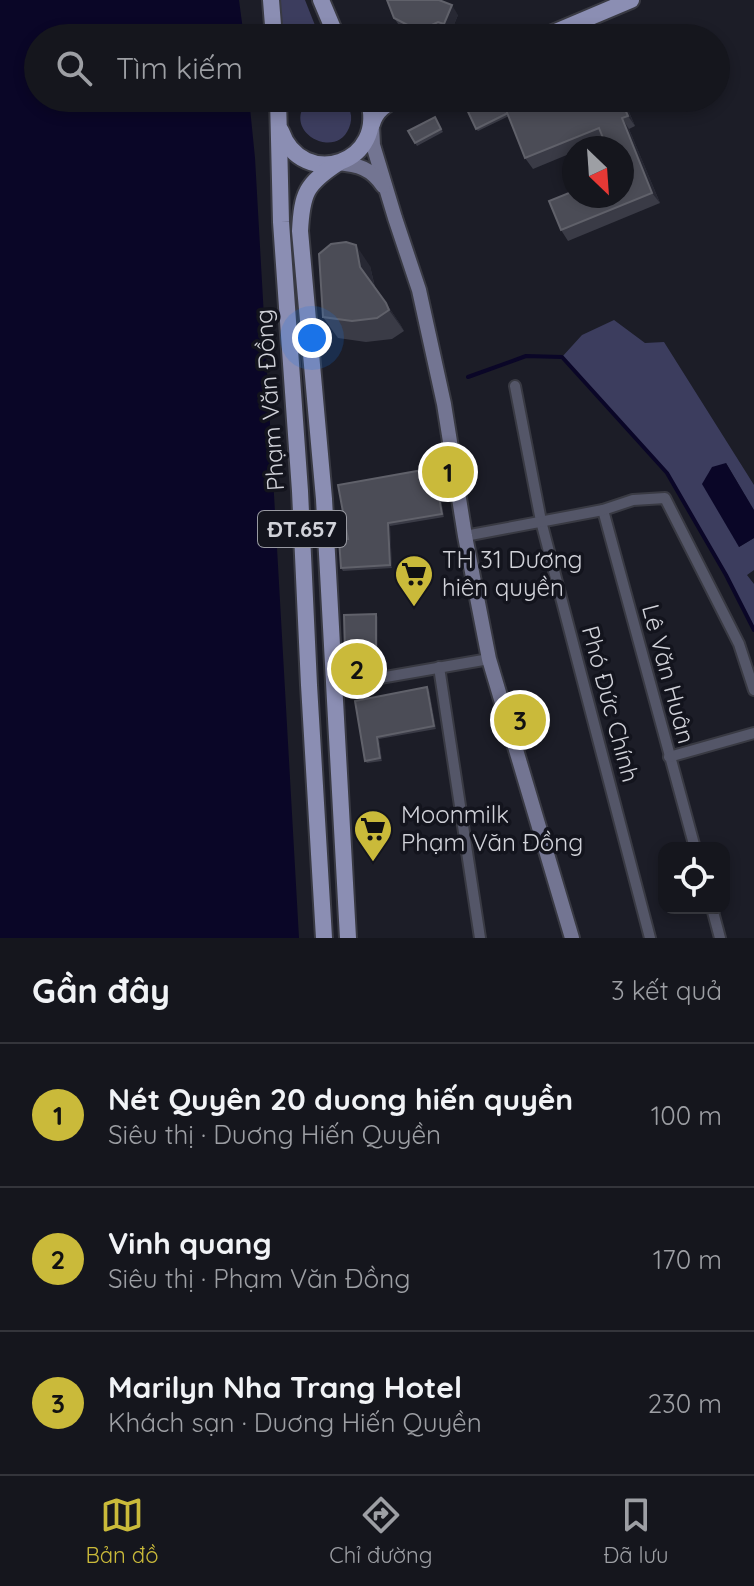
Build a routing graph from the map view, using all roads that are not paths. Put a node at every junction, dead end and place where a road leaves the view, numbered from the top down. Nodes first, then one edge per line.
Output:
1 (271, 0) edge
2 (321, 0) edge
3 (631, 0) edge
4 (273, 24) edge
5 (331, 24) edge
6 (574, 24) edge
7 (279, 112) edge
8 (280, 112) edge
9 (372, 112) edge
10 (377, 112) edge
11 (279, 121) junction
12 (372, 124) junction
13 (338, 163) junction
14 (387, 193) junction
15 (515, 386) dead end
16 (603, 510) junction
17 (541, 521) junction
18 (465, 536) junction
19 (489, 659) junction
20 (439, 667) junction
21 (334, 686) junction
22 (754, 690) edge
23 (754, 733) edge
24 (669, 757) junction
25 (693, 842) edge
26 (714, 914) edge
27 (324, 938) edge
28 (348, 938) edge
29 (480, 938) edge
30 (572, 938) edge
31 (650, 938) edge
32 (720, 938) edge

1 - 4 main road
2 - 5 main road
3 - 6 main road
7 - 11 main road, Phạm Văn Đồng / ĐT.657
8 - 11 main road, ĐT.657
9 - 12 main road
10 - 12 main road
11 - 13 main road, ĐT.657
11 - 27 main road, Phạm Văn Đồng / ĐT.657
12 - 13 main road, ĐT.657
12 - 14 street
13 - 14 street
13 - 21 main road, Phạm Văn Đồng / ĐT.657
14 - 18 street
15 - 17 street, Phó Đức Chính
16 - 17 street
16 - 22 street
16 - 24 street, Lê Văn Huân
17 - 18 street
17 - 31 street, Phó Đức Chính
18 - 19 street
19 - 20 street
19 - 30 street
20 - 21 street
20 - 29 street
21 - 28 main road, Phạm Văn Đồng / ĐT.657
23 - 24 street
24 - 25 street, Lê Văn Huân
26 - 32 street

